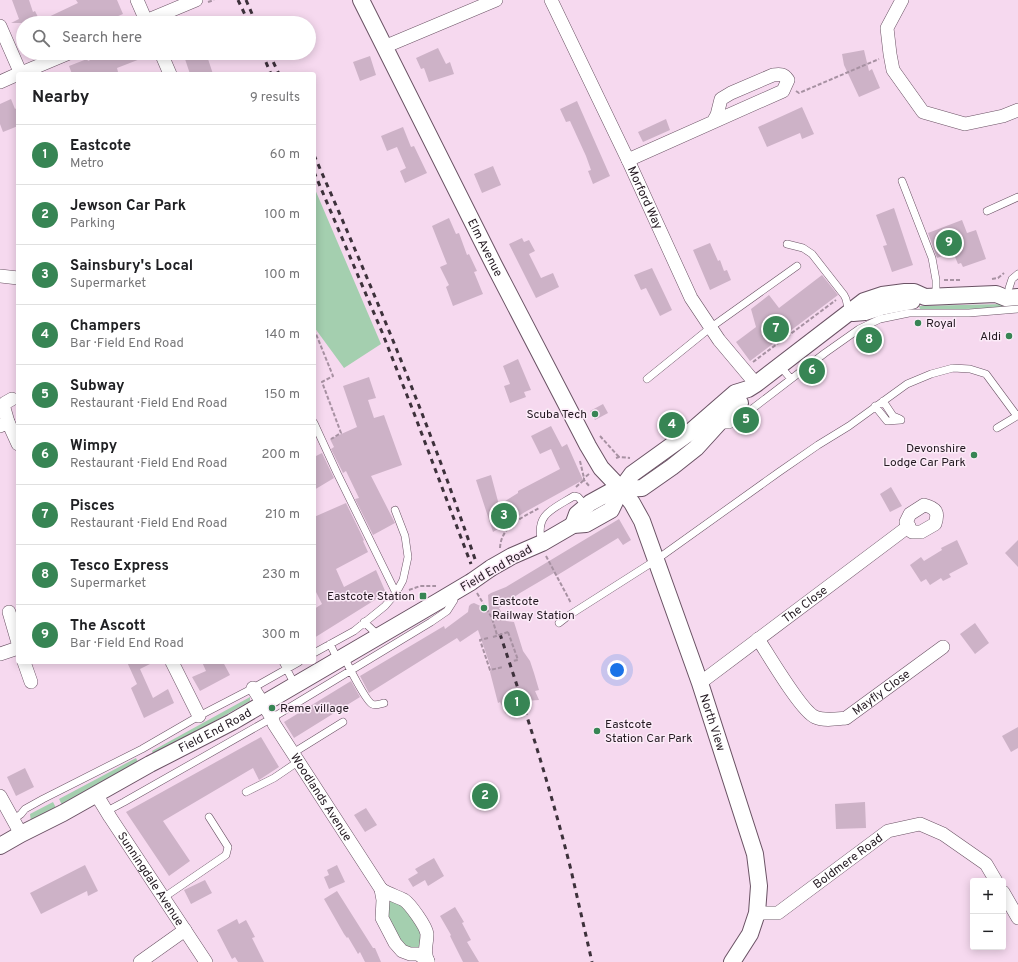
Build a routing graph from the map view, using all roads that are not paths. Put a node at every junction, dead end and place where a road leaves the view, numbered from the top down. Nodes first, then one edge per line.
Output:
1 (137, 0) edge
2 (361, 0) edge
3 (496, 0) edge
4 (551, 0) edge
5 (902, 0) edge
6 (200, 2) edge
7 (142, 16) edge
8 (161, 16) edge
9 (0, 26) edge
10 (384, 47) junction
11 (53, 60) edge
12 (164, 60) edge
13 (19, 72) edge
14 (25, 72) edge
15 (169, 72) edge
16 (16, 76) edge
17 (0, 82) edge
18 (1018, 110) edge
19 (713, 122) junction
20 (628, 160) junction
21 (902, 181) dead end
22 (1018, 197) edge
23 (987, 211) dead end
24 (787, 244) dead end
25 (798, 266) dead end
26 (1018, 274) edge
27 (0, 276) edge
28 (16, 278) edge
29 (1010, 292) edge
30 (930, 297) junction
31 (908, 307) junction
32 (1018, 309) edge
33 (849, 313) junction
34 (710, 328) junction
35 (780, 366) junction
36 (647, 379) dead end
37 (791, 379) junction
38 (752, 387) junction
39 (12, 399) dead end
40 (883, 401) junction
41 (875, 406) junction
42 (1017, 416) edge
43 (4, 424) edge
44 (717, 425) junction
45 (316, 427) edge
46 (997, 428) dead end
47 (16, 441) edge
48 (621, 489) junction
49 (586, 506) junction
50 (395, 510) dead end
51 (573, 525) junction
52 (909, 526) dead end
53 (544, 549) junction
54 (656, 560) junction
55 (446, 590) junction
56 (396, 593) junction
57 (9, 612) dead end
58 (364, 622) junction
59 (559, 623) dead end
60 (16, 636) edge
61 (379, 636) junction
62 (758, 639) junction
63 (330, 644) junction
64 (943, 647) dead end
65 (16, 649) edge
66 (316, 652) edge
67 (0, 654) edge
68 (344, 662) junction
69 (25, 664) edge
70 (173, 664) edge
71 (285, 666) edge
72 (31, 682) dead end
73 (700, 682) junction
74 (294, 685) junction
75 (253, 688) junction
76 (384, 703) dead end
77 (263, 704) junction
78 (199, 716) junction
79 (272, 718) junction
80 (343, 722) dead end
81 (142, 749) junction
82 (296, 757) junction
83 (150, 764) junction
84 (246, 792) dead end
85 (96, 794) junction
86 (0, 796) edge
87 (106, 811) junction
88 (209, 817) dead end
89 (17, 827) junction
90 (0, 846) edge
91 (994, 878) edge
92 (381, 889) junction
93 (1006, 897) edge
94 (163, 898) junction
95 (757, 913) junction
96 (1018, 918) edge
97 (185, 930) junction
98 (140, 962) edge
99 (206, 962) edge
100 (428, 962) edge
101 (732, 962) edge

1 - 7 street
2 - 10 street, Elm Avenue
3 - 10 street
4 - 20 street, Morford Way
5 - 18 street
6 - 8 street
9 - 13 street
10 - 48 street, Elm Avenue
11 - 14 street
12 - 15 street
16 - 17 street
19 - 19 street
19 - 20 street
20 - 34 street, Morford Way
21 - 30 lane
22 - 23 lane
24 - 33 lane
25 - 34 lane
26 - 29 lane
27 - 28 street
29 - 30 street, Field End Road
30 - 31 street, Field End Road
30 - 33 street, Field End Road
31 - 32 lane
31 - 33 street, Field End Road
31 - 37 lane
33 - 35 street, Field End Road
34 - 36 lane
34 - 38 street, Morford Way
35 - 37 lane
35 - 38 street, Field End Road
37 - 44 lane
38 - 44 street, Field End Road
38 - 48 street, Field End Road
39 - 43 street
40 - 41 lane
40 - 41 lane
40 - 42 lane
41 - 54 lane
42 - 46 lane
43 - 47 street
44 - 48 street, Field End Road
45 - 56 lane
48 - 49 street, Field End Road
48 - 51 street, Field End Road
48 - 54 street, North View
49 - 51 street, Field End Road
49 - 53 lane
50 - 56 lane
51 - 53 street, Field End Road
52 - 62 street, The Close
53 - 55 street, Field End Road, bridge
54 - 59 lane
54 - 73 street, North View
55 - 61 street, Field End Road
55 - 68 lane
56 - 58 lane
57 - 60 street
58 - 61 lane
58 - 63 lane
61 - 68 street, Field End Road
62 - 64 street, Mayfly Close
62 - 73 street, The Close
63 - 66 lane
63 - 68 lane
65 - 67 street
68 - 74 street, Field End Road
68 - 76 lane
68 - 79 lane
69 - 72 street
70 - 78 street
71 - 74 lane
71 - 75 lane
73 - 95 street, North View
74 - 77 street, Field End Road
75 - 77 street, Woodlands Avenue
75 - 78 lane
77 - 79 street, Woodlands Avenue
77 - 83 street, Field End Road
78 - 81 lane
79 - 82 street, Woodlands Avenue
79 - 87 lane
80 - 82 lane
81 - 83 lane
81 - 89 lane
82 - 84 lane
82 - 92 street, Woodlands Avenue
83 - 85 street, Field End Road
85 - 87 street, Sunningdale Avenue
85 - 89 street, Field End Road
86 - 89 street
87 - 94 street, Sunningdale Avenue
88 - 94 lane
89 - 90 street, Field End Road
91 - 95 street, Boldmere Road
92 - 100 street, Woodlands Avenue
92 - 100 street, Woodlands Avenue
93 - 96 street
94 - 97 street, Sunningdale Avenue
95 - 101 street, North View
97 - 98 street
97 - 99 street, Sunningdale Avenue

